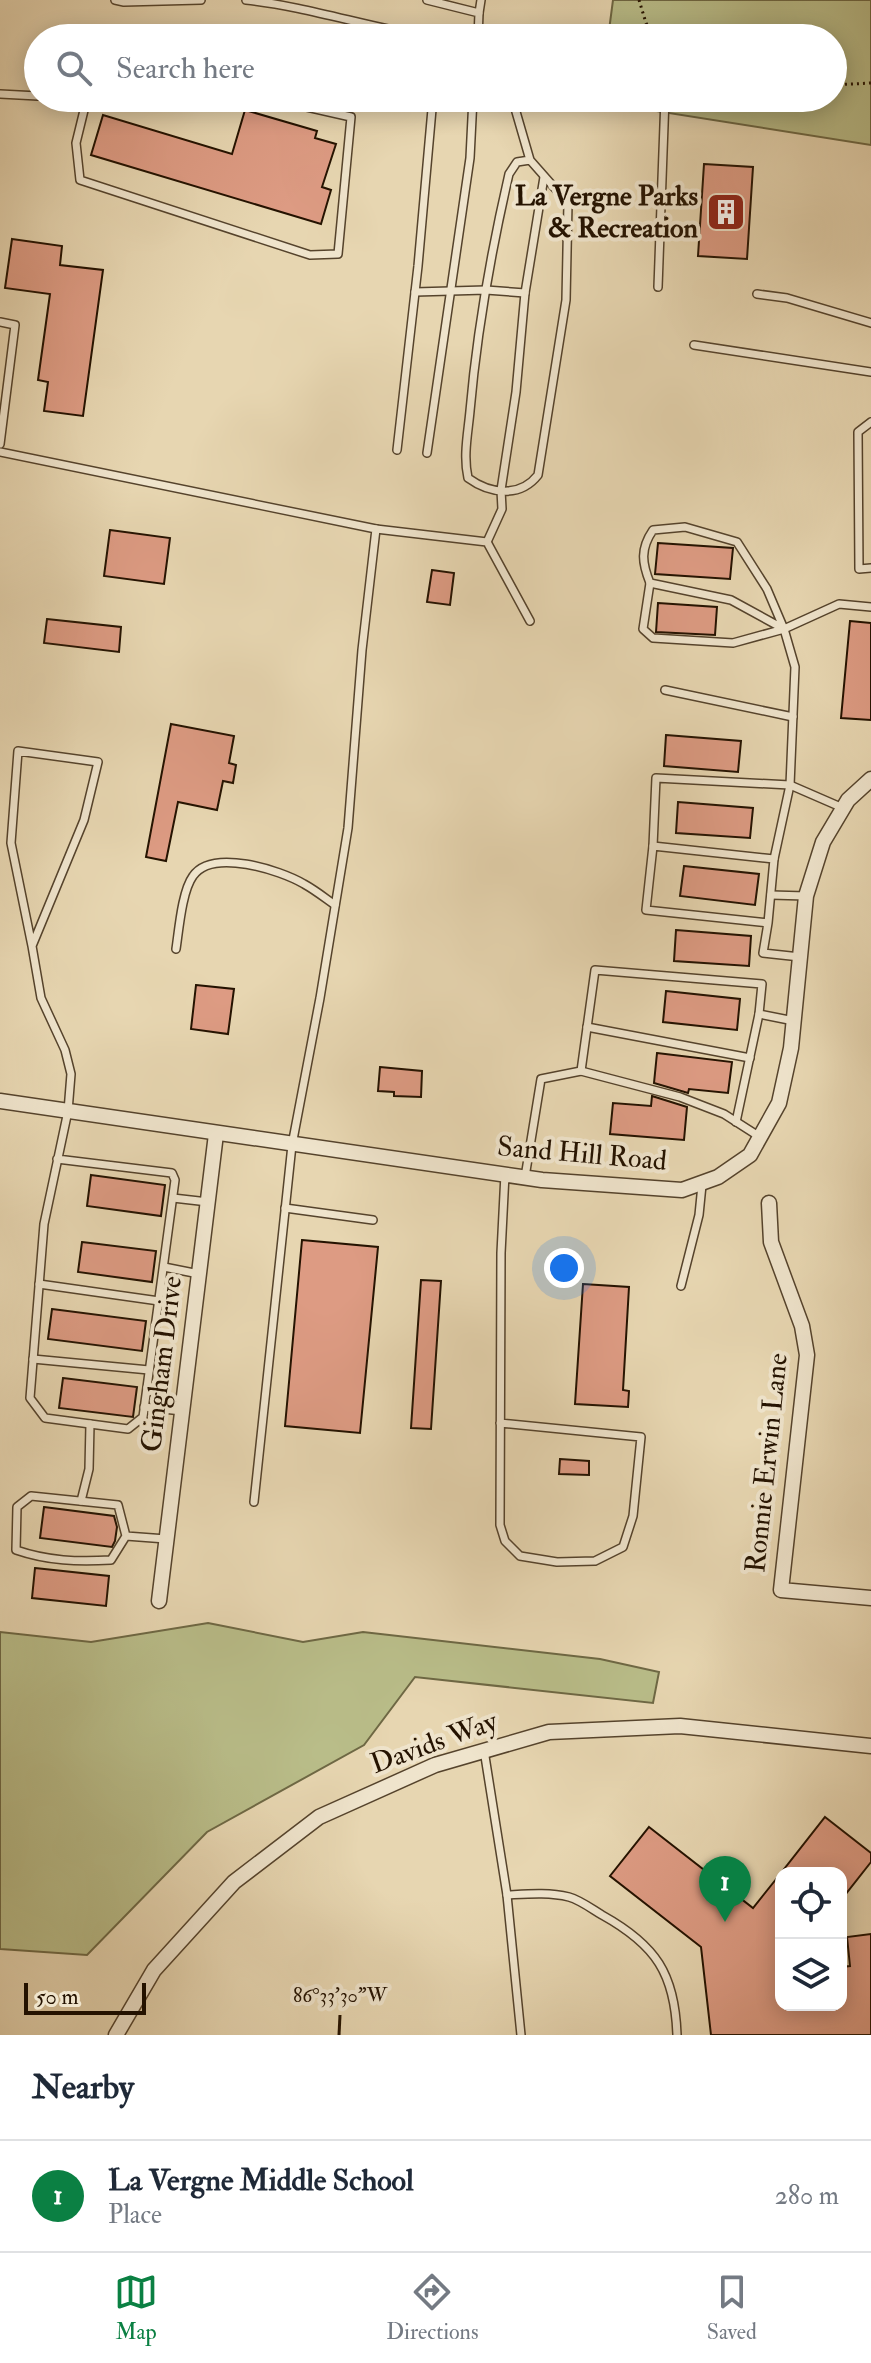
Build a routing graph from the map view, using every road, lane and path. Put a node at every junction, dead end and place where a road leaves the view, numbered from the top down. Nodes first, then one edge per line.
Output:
1 (115, 0) edge
2 (201, 0) edge
3 (246, 0) edge
4 (427, 0) edge
5 (481, 0) edge
6 (639, 0) edge
7 (257, 1) edge
8 (479, 13) junction
9 (367, 24) edge
10 (479, 24) edge
11 (647, 24) edge
12 (871, 83) edge
13 (847, 84) edge
14 (0, 94) edge
15 (24, 95) edge
16 (84, 112) edge
17 (329, 112) edge
18 (432, 112) edge
19 (472, 112) edge
20 (516, 112) edge
21 (664, 112) edge
22 (530, 160) junction
23 (544, 177) junction
24 (658, 287) dead end
25 (486, 290) junction
26 (450, 291) junction
27 (415, 292) junction
28 (525, 293) junction
29 (757, 294) dead end
30 (0, 322) edge
31 (871, 323) edge
32 (694, 345) dead end
33 (871, 372) edge
34 (871, 422) edge
35 (0, 444) edge
36 (397, 450) dead end
37 (0, 452) edge
38 (427, 453) dead end
39 (501, 490) junction
40 (376, 529) junction
41 (487, 542) junction
42 (871, 568) edge
43 (650, 583) junction
44 (871, 607) edge
45 (530, 621) dead end
46 (784, 629) junction
47 (665, 690) dead end
48 (793, 717) junction
49 (871, 779) edge
50 (790, 785) junction
51 (843, 808) junction
52 (653, 846) junction
53 (774, 859) junction
54 (771, 895) junction
55 (806, 896) junction
56 (335, 905) junction
57 (768, 923) junction
58 (32, 946) junction
59 (176, 949) dead end
60 (800, 957) junction
61 (759, 1014) junction
62 (794, 1021) junction
63 (587, 1027) junction
64 (750, 1058) junction
65 (581, 1071) junction
66 (0, 1101) edge
67 (68, 1111) junction
68 (736, 1122) junction
69 (216, 1134) junction
70 (760, 1137) junction
71 (292, 1145) junction
72 (57, 1159) junction
73 (505, 1174) junction
74 (525, 1177) junction
75 (702, 1182) junction
76 (173, 1198) junction
77 (208, 1202) junction
78 (769, 1203) dead end
79 (285, 1208) junction
80 (373, 1220) dead end
81 (164, 1267) junction
82 (199, 1274) junction
83 (39, 1284) junction
84 (681, 1286) dead end
85 (159, 1301) junction
86 (33, 1359) junction
87 (149, 1370) junction
88 (144, 1407) junction
89 (182, 1411) junction
90 (500, 1423) junction
91 (90, 1424) junction
92 (81, 1501) junction
93 (254, 1502) dead end
94 (126, 1536) junction
95 (166, 1539) junction
96 (871, 1598) edge
97 (159, 1601) dead end
98 (871, 1746) edge
99 (484, 1750) junction
100 (507, 1895) junction
101 (116, 2035) edge
102 (521, 2035) edge
103 (677, 2035) edge

1 - 2 lane
3 - 7 lane
4 - 8 lane
5 - 8 lane
6 - 11 path
7 - 9 lane
8 - 10 lane
12 - 13 path
14 - 15 lane
16 - 17 lane
18 - 27 lane
19 - 26 lane
20 - 22 lane
21 - 24 lane
22 - 23 lane
22 - 25 lane
23 - 28 lane
23 - 39 lane
25 - 26 lane
25 - 28 lane
25 - 39 lane
26 - 27 lane
26 - 38 lane
27 - 36 lane
28 - 39 lane
29 - 31 lane
30 - 35 lane
32 - 33 lane
34 - 42 lane
37 - 40 lane
39 - 41 lane
40 - 41 lane
40 - 56 lane
41 - 45 lane
43 - 46 lane
43 - 46 lane
43 - 46 lane
44 - 46 lane
46 - 48 lane
47 - 48 lane
48 - 50 lane
49 - 51 street, Sand Hill Road
50 - 51 lane
50 - 52 lane
50 - 53 lane
51 - 55 street, Sand Hill Road
52 - 53 lane
52 - 57 lane
53 - 54 lane
54 - 55 lane
54 - 57 lane
55 - 60 street, Sand Hill Road
56 - 59 lane
56 - 71 lane
57 - 60 lane
58 - 58 lane
58 - 67 lane
60 - 62 street, Sand Hill Road
61 - 62 lane
61 - 63 lane
61 - 64 lane
62 - 70 street, Sand Hill Road
63 - 64 lane
63 - 65 lane
64 - 68 lane
65 - 68 lane
65 - 74 lane
66 - 67 street, Sand Hill Road
67 - 69 street, Sand Hill Road
67 - 72 lane
68 - 70 lane
69 - 71 street, Sand Hill Road
69 - 77 street, Gingham Drive
70 - 75 street, Sand Hill Road
71 - 73 street, Sand Hill Road
71 - 79 lane
72 - 76 lane
72 - 83 lane
73 - 74 street, Sand Hill Road
73 - 90 lane
74 - 75 street, Sand Hill Road
75 - 84 lane
76 - 77 lane
76 - 81 lane
77 - 82 street, Gingham Drive
78 - 96 street, Ronnie Erwin Lane
79 - 80 lane
79 - 93 lane
81 - 82 lane
81 - 85 lane
82 - 89 street, Gingham Drive
83 - 85 lane
83 - 86 lane
85 - 87 lane
86 - 87 lane
86 - 91 lane
87 - 88 lane
88 - 89 lane
88 - 91 lane
89 - 95 street, Gingham Drive
90 - 90 lane
91 - 92 lane
92 - 94 lane
92 - 94 lane
94 - 95 lane
95 - 97 street, Gingham Drive
98 - 99 street, Davids Way
99 - 100 lane
99 - 101 street, Davids Way
100 - 102 lane
100 - 103 lane

